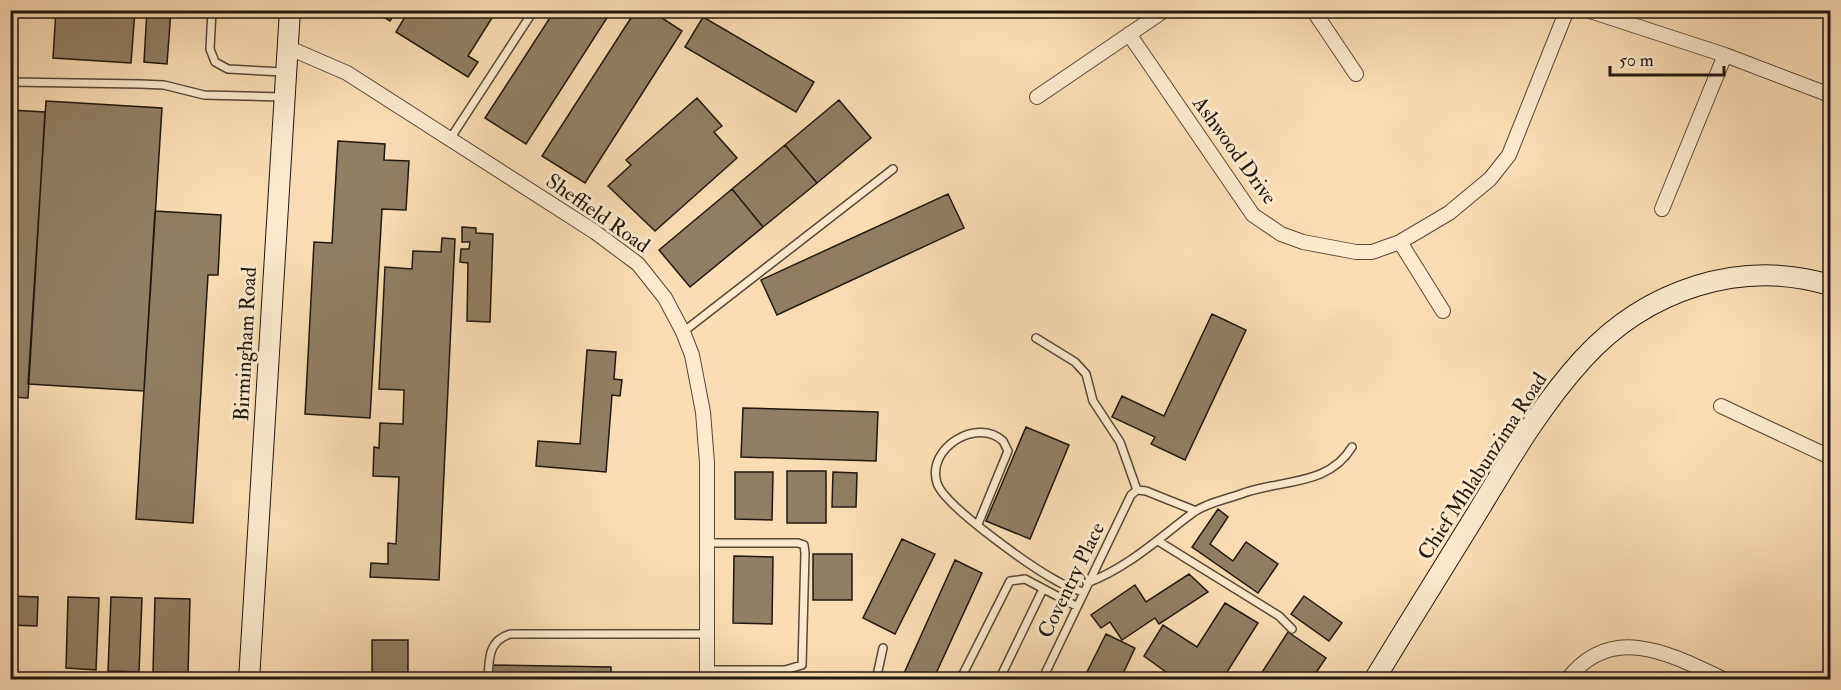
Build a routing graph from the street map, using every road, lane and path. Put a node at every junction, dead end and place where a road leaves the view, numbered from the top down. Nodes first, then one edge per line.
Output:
1 (212, 10) edge
2 (290, 10) edge
3 (534, 10) edge
4 (1165, 10) edge
5 (1313, 10) edge
6 (1567, 10) edge
7 (1587, 10) edge
8 (1129, 34) junction
9 (288, 47) junction
10 (1725, 55) junction
11 (286, 72) junction
12 (1356, 74) dead end
13 (10, 82) edge
14 (1830, 95) edge
15 (1037, 97) dead end
16 (284, 98) junction
17 (450, 139) junction
18 (893, 169) dead end
19 (1662, 209) dead end
20 (1400, 242) junction
21 (1830, 285) edge
22 (1443, 310) dead end
23 (683, 332) junction
24 (1036, 338) dead end
25 (1721, 406) dead end
26 (1352, 447) dead end
27 (1830, 457) edge
28 (1134, 493) junction
29 (1196, 511) junction
30 (978, 524) junction
31 (1158, 541) junction
32 (707, 543) junction
33 (1087, 583) junction
34 (1043, 589) junction
35 (1083, 592) junction
36 (1076, 606) junction
37 (1292, 629) dead end
38 (707, 634) junction
39 (883, 648) dead end
40 (707, 675) edge
41 (249, 680) edge
42 (488, 680) edge
43 (876, 680) edge
44 (960, 680) edge
45 (999, 680) edge
46 (1042, 680) edge
47 (1374, 680) edge
48 (1567, 680) edge
49 (1725, 680) edge

1 - 11 lane
2 - 9 street, Birmingham Road
3 - 17 lane
4 - 8 street
5 - 12 street
6 - 20 street, Ashwood Drive
7 - 10 street
8 - 15 street
8 - 20 street, Ashwood Drive
9 - 11 street, Birmingham Road
9 - 17 street, Sheffield Road
10 - 14 street
10 - 19 street
11 - 16 street, Birmingham Road
13 - 16 lane
16 - 41 street, Birmingham Road
17 - 23 street, Sheffield Road
18 - 23 lane
20 - 22 street
21 - 47 street, Chief Mhlabunzima Road
23 - 32 street, Sheffield Road
24 - 28 lane
25 - 27 street
26 - 29 lane
28 - 29 lane
28 - 33 lane, Coventry Place
29 - 31 lane
30 - 30 lane
30 - 35 lane
31 - 33 lane
31 - 37 lane
32 - 38 street, Sheffield Road
32 - 40 lane
33 - 35 lane, Coventry Place
34 - 36 lane
34 - 44 lane
34 - 45 lane
35 - 36 lane, Coventry Place
36 - 46 lane, Coventry Place
38 - 40 street, Sheffield Road
38 - 42 lane
39 - 43 lane
48 - 49 street

